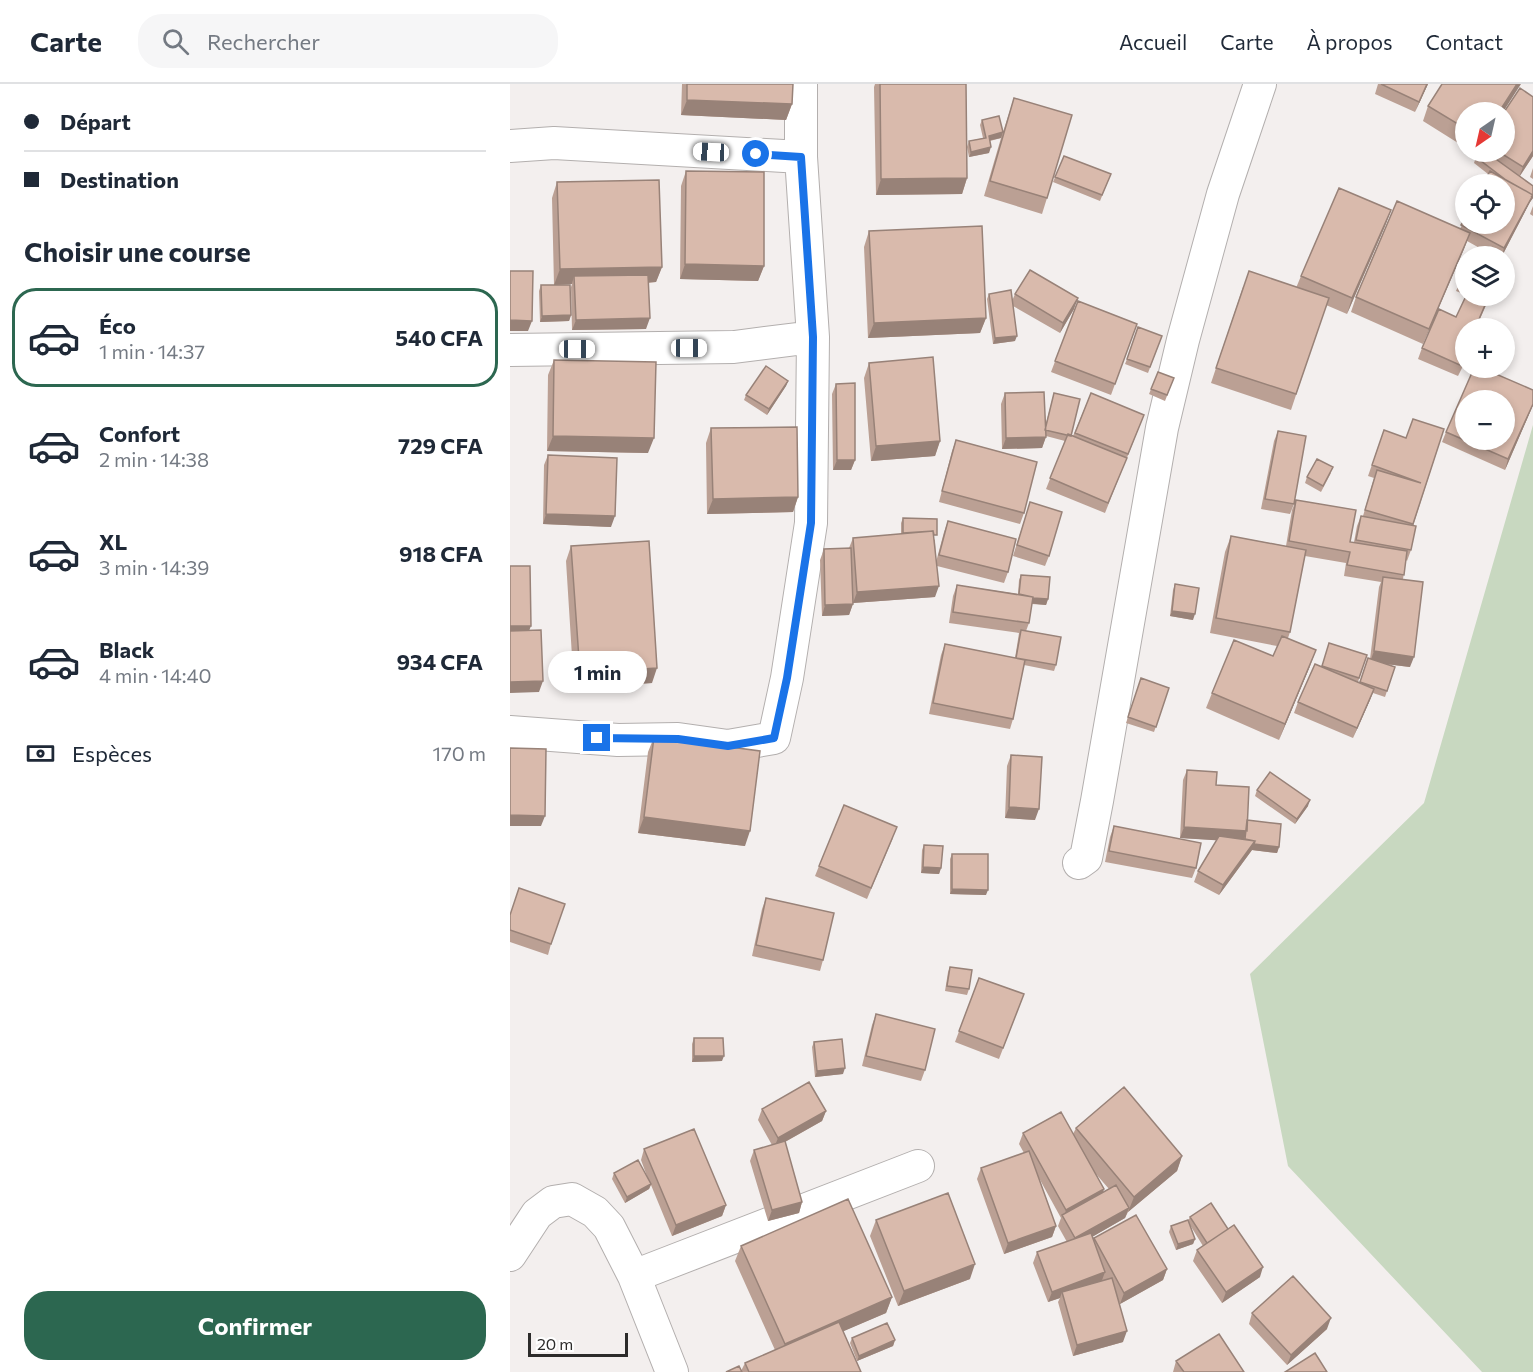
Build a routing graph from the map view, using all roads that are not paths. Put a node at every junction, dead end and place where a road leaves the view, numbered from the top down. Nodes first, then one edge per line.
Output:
1 (801, 84) edge
2 (1260, 84) edge
3 (510, 146) edge
4 (801, 157) junction
5 (813, 337) junction
6 (510, 350) edge
7 (510, 732) edge
8 (1078, 863) dead end
9 (918, 1166) dead end
10 (510, 1255) edge
11 (634, 1276) junction
12 (672, 1372) edge

1 - 4 street
2 - 8 street
3 - 4 street
4 - 5 street
5 - 6 street
5 - 7 street
9 - 11 street
10 - 11 street
11 - 12 street

